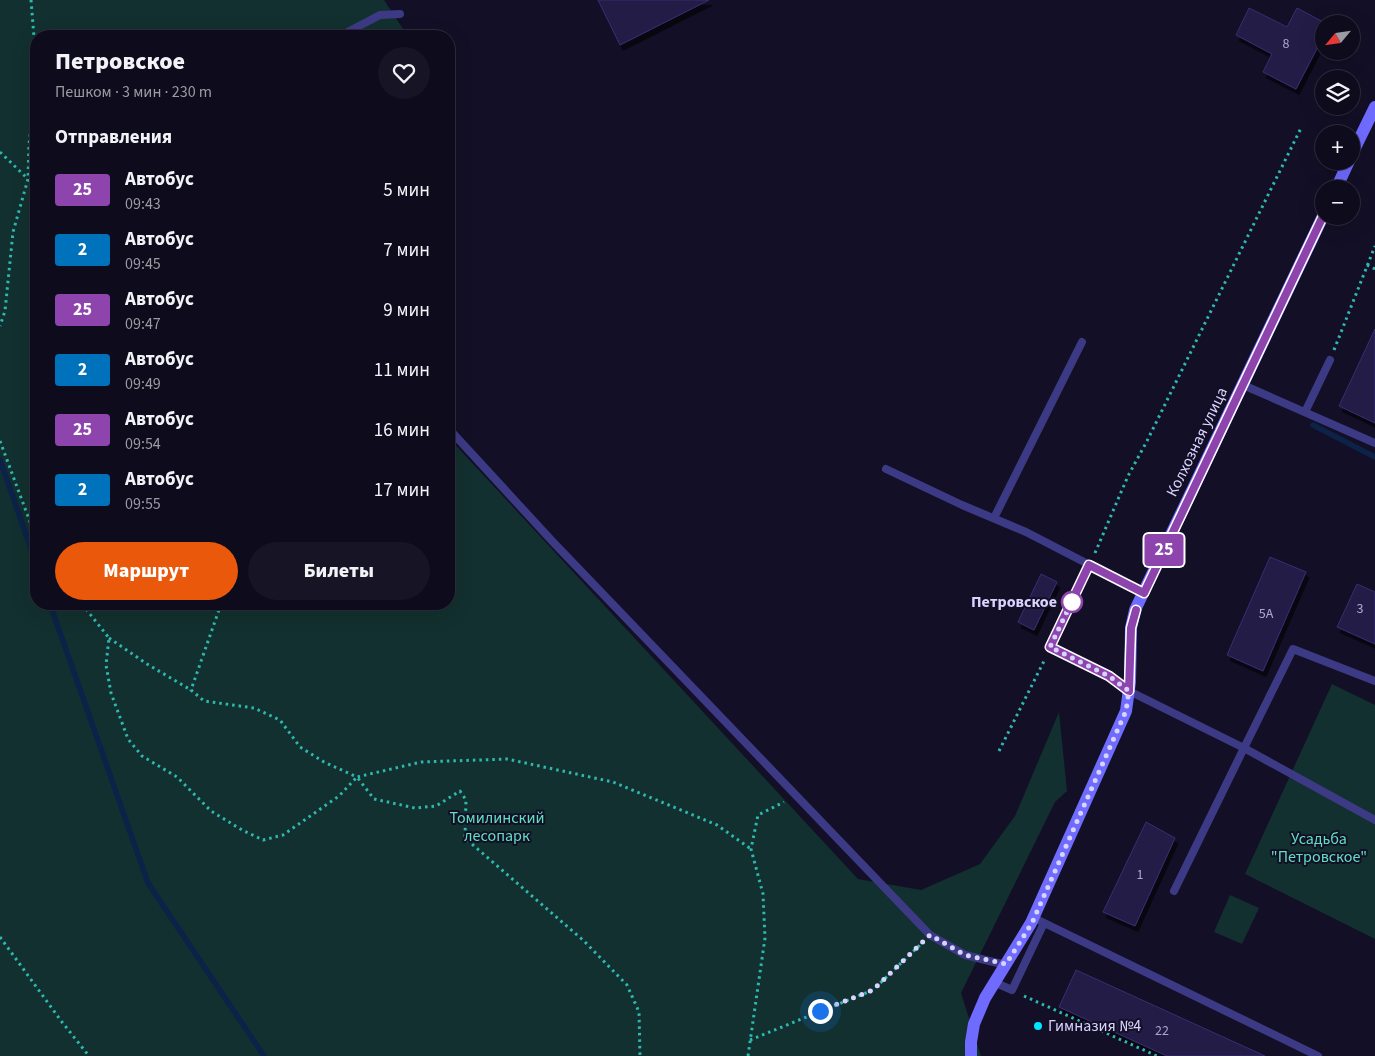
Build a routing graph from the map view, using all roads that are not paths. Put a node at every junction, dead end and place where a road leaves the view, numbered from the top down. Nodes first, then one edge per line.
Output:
1 (400, 14) dead end
2 (351, 30) edge
3 (1375, 106) edge
4 (1360, 137) edge
5 (1319, 225) edge
6 (1082, 342) dead end
7 (1330, 360) road end
8 (1243, 384) junction
9 (1305, 412) junction
10 (455, 436) edge
11 (1375, 443) edge
12 (886, 469) dead end
13 (994, 518) junction
14 (1089, 565) junction
15 (1144, 593) junction
16 (1375, 681) edge
17 (1129, 691) junction
18 (1244, 748) junction
19 (1375, 820) edge
20 (1174, 891) dead end
21 (1039, 920) junction
22 (1006, 964) junction
23 (996, 983) junction
24 (971, 1056) edge
25 (1318, 1056) edge

1 - 2 lane
3 - 4 street
5 - 8 street, Колхозная улица
6 - 13 lane
7 - 9 lane
8 - 9 lane
8 - 15 street, Колхозная улица
9 - 11 lane
10 - 22 lane
12 - 13 lane
13 - 14 lane
14 - 15 lane
14 - 17 lane
15 - 17 street, Колхозная улица
16 - 18 lane
17 - 18 lane
17 - 21 street, Колхозная улица
18 - 19 lane
18 - 20 lane
21 - 22 street, Колхозная улица
21 - 23 lane
21 - 25 lane
22 - 23 street, Колхозная улица
23 - 24 street, Колхозная улица

